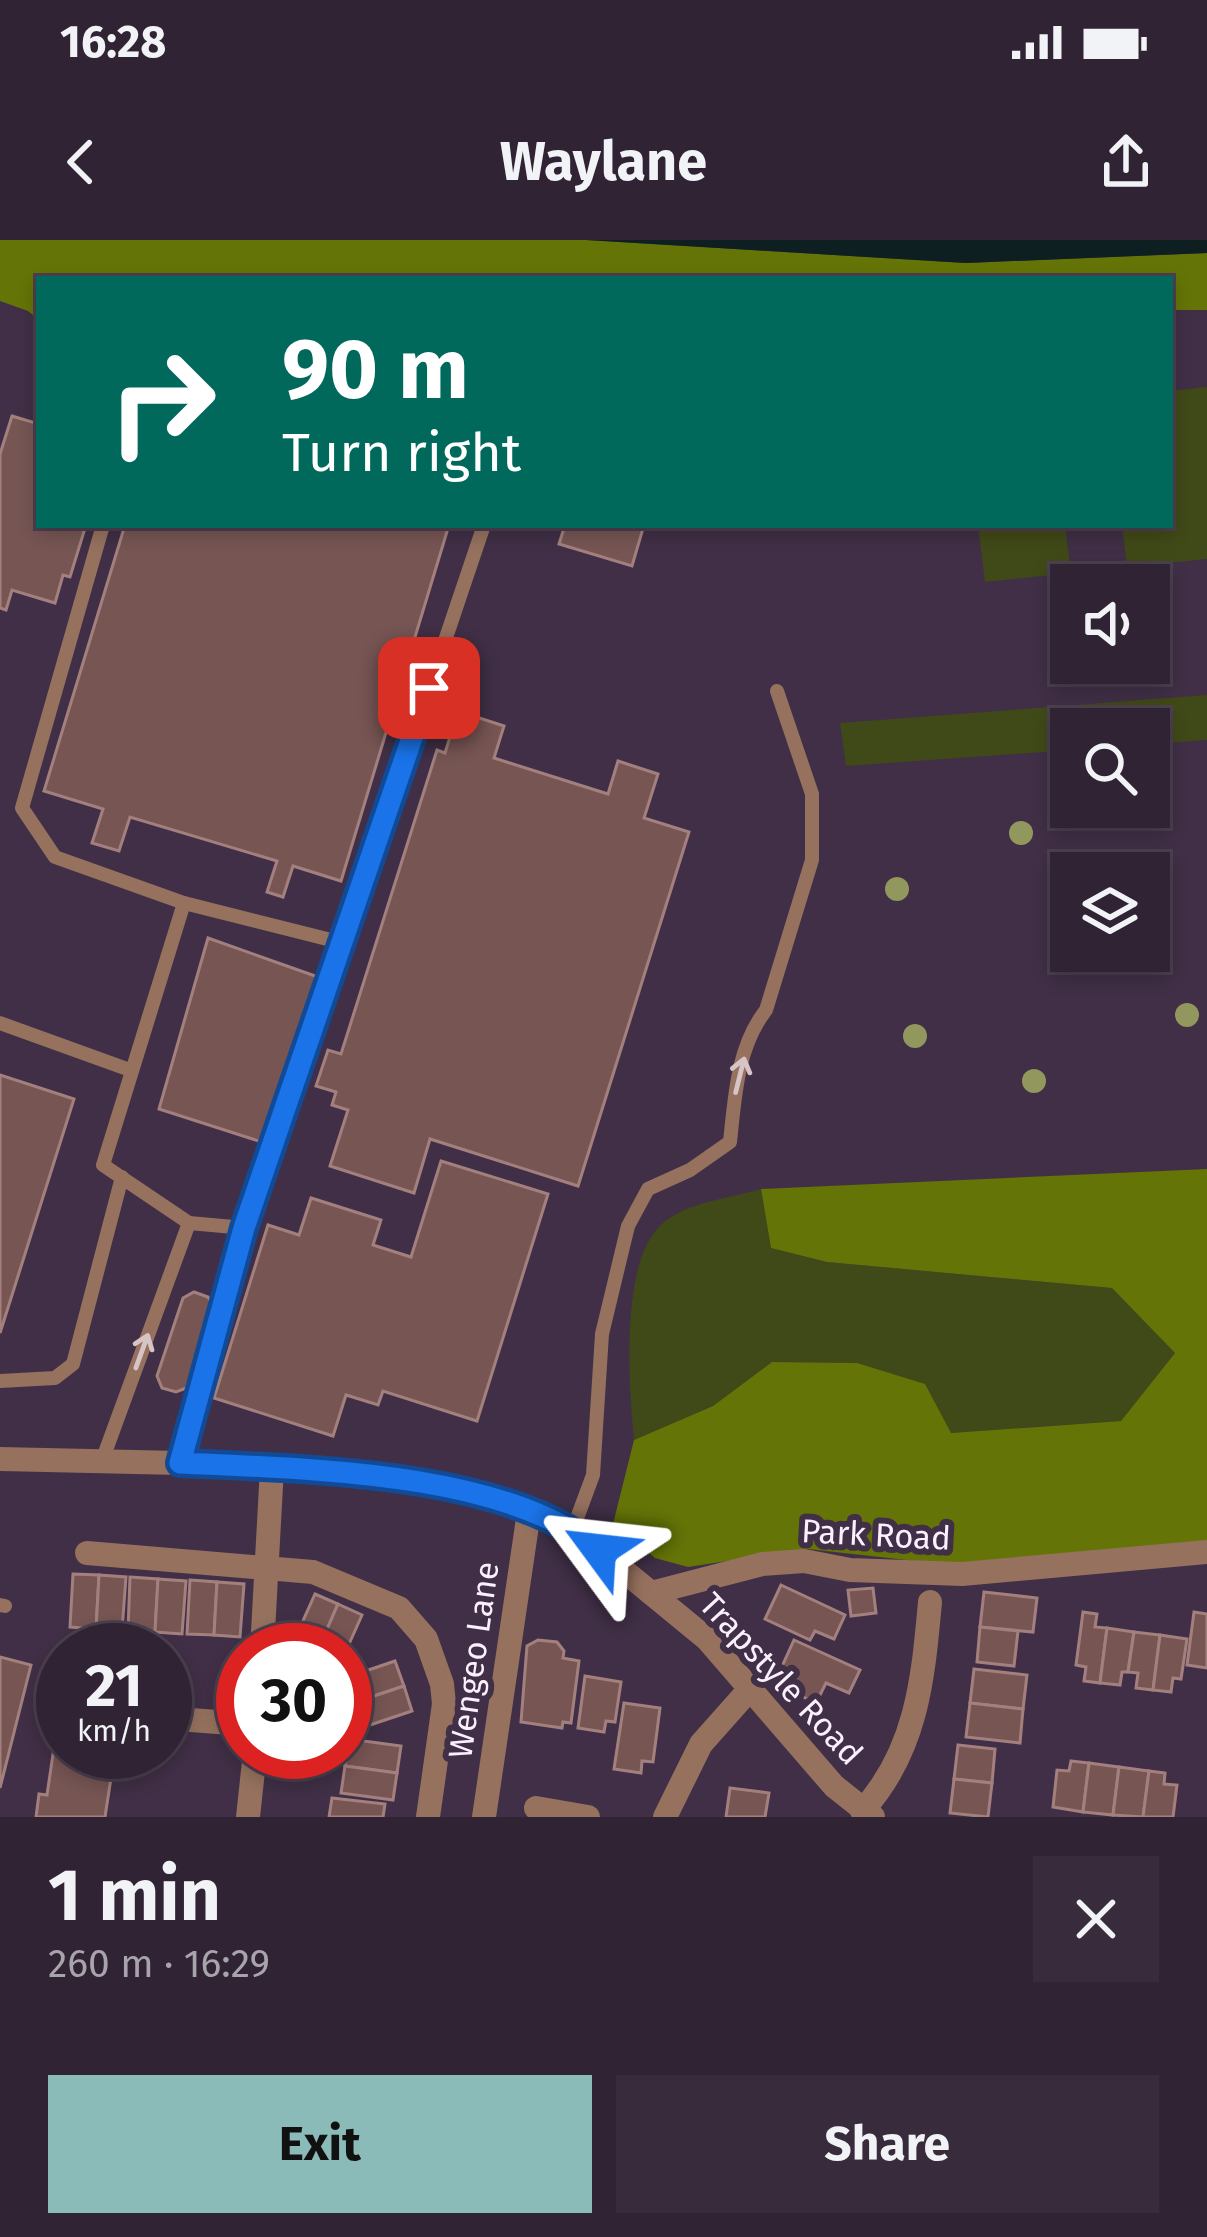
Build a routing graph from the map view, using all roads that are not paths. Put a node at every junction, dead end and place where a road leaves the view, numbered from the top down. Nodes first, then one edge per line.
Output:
1 (102, 528) edge
2 (483, 528) edge
3 (777, 692) dead end
4 (184, 903) junction
5 (343, 943) junction
6 (0, 1023) edge
7 (130, 1070) junction
8 (122, 1177) junction
9 (189, 1222) junction
10 (244, 1228) junction
11 (0, 1381) edge
12 (0, 1459) edge
13 (102, 1461) junction
14 (180, 1463) junction
15 (272, 1468) junction
16 (529, 1512) junction
17 (573, 1528) junction
18 (1207, 1552) edge
19 (87, 1553) dead end
20 (266, 1568) junction
21 (651, 1593) junction
22 (930, 1602) dead end
23 (263, 1623) edge
24 (748, 1690) junction
25 (252, 1779) edge
26 (536, 1808) dead end
27 (867, 1814) edge
28 (248, 1817) edge
29 (428, 1817) edge
30 (484, 1817) edge
31 (588, 1817) edge
32 (665, 1817) edge

1 - 4 lane
2 - 5 lane
17 -> 3 lane
4 - 5 lane
4 - 7 lane
5 - 10 lane
6 - 7 lane
7 - 8 lane
8 - 9 lane
8 - 11 lane
9 - 10 lane
13 -> 9 lane
10 - 14 lane
12 - 13 street
13 - 14 street
14 - 15 street
15 - 16 street
15 - 20 street
16 - 17 street
16 - 30 street, Wengeo Lane
17 - 21 street
18 - 21 street, Park Road
19 - 20 street
20 - 23 street
20 - 29 street
21 - 24 street, Trapstyle Road
22 - 27 street, Trapstyle Road
24 - 27 street, Trapstyle Road
24 - 32 street
25 - 28 street
26 - 31 street

